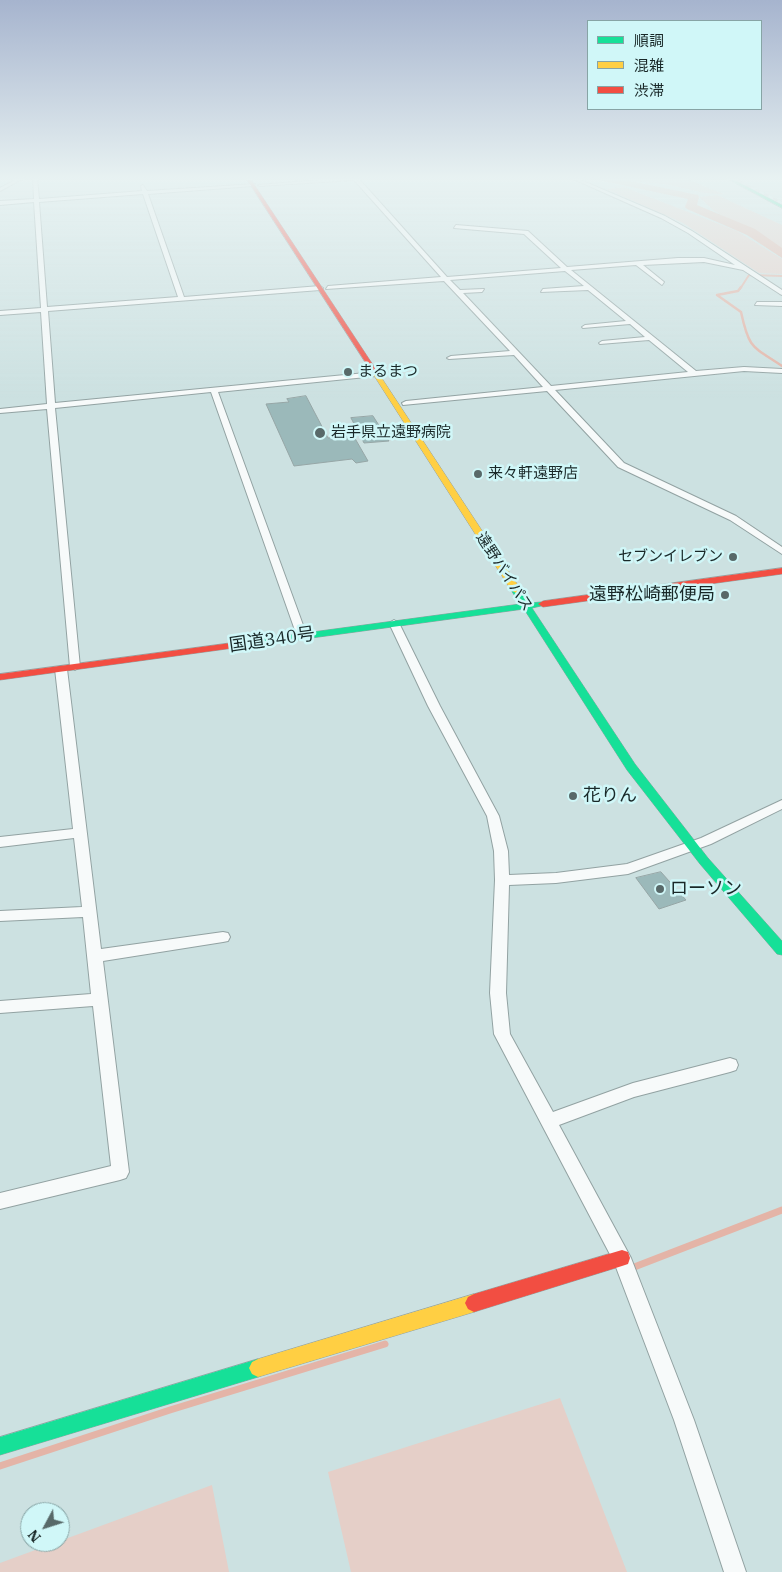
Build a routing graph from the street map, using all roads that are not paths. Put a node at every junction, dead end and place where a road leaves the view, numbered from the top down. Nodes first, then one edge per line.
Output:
1 (39, 251) edge
2 (165, 251) edge
3 (300, 251) edge
4 (423, 251) edge
5 (547, 251) edge
6 (719, 251) edge
7 (637, 263) junction
8 (565, 268) junction
9 (743, 268) junction
10 (447, 278) junction
11 (662, 283) dead end
12 (324, 288) junction
13 (589, 288) junction
14 (482, 290) dead end
15 (543, 291) dead end
16 (458, 292) junction
17 (782, 293) edge
18 (182, 299) junction
19 (757, 304) dead end
20 (782, 304) edge
21 (43, 309) junction
22 (0, 313) edge
23 (632, 322) junction
24 (585, 327) dead end
25 (652, 338) junction
26 (602, 342) dead end
27 (515, 352) junction
28 (451, 358) dead end
29 (782, 372) edge
30 (376, 374) junction
31 (695, 374) junction
32 (548, 388) junction
33 (214, 390) junction
34 (406, 403) junction
35 (51, 405) junction
36 (0, 411) edge
37 (470, 497) dead end
38 (782, 551) edge
39 (782, 571) edge
40 (533, 589) dead end
41 (525, 606) junction
42 (546, 608) junction
43 (394, 623) junction
44 (302, 636) junction
45 (75, 667) junction
46 (61, 669) junction
47 (0, 676) edge
48 (782, 804) edge
49 (79, 833) junction
50 (0, 842) edge
51 (691, 846) junction
52 (502, 880) junction
53 (88, 912) junction
54 (0, 916) edge
55 (223, 937) dead end
56 (782, 950) edge
57 (95, 956) junction
58 (99, 999) junction
59 (0, 1007) edge
60 (730, 1065) dead end
61 (549, 1121) junction
62 (0, 1201) edge
63 (622, 1258) junction
64 (0, 1446) edge
65 (735, 1572) edge

1 - 21 street
2 - 18 street
3 - 12 main road, 遠野バイパス
4 - 10 street
5 - 8 street
6 - 9 street
7 - 8 street
7 - 9 street
7 - 11 street
8 - 10 street
8 - 13 street
9 - 17 street
10 - 12 street
10 - 16 street
12 - 18 street
12 - 30 main road, 遠野バイパス
12 - 34 main road, 遠野バイパス
13 - 15 street
13 - 23 street
14 - 16 street
16 - 27 street
18 - 21 street
19 - 20 street
21 - 22 street
21 - 35 street
23 - 24 street
23 - 25 street
25 - 26 street
25 - 31 street
27 - 28 street
27 - 32 street
29 - 31 street
30 - 33 street
30 - 41 main road, 遠野バイパス
31 - 32 street
32 - 34 street
32 - 38 street
33 - 35 street
33 - 44 street
34 - 37 main road, 遠野バイパス
35 - 36 street
35 - 45 street
39 - 42 main road, 国道340号
40 - 42 main road, 遠野バイパス
41 - 42 main road, 国道340号
41 - 43 main road, 国道340号
41 - 51 main road, 遠野バイパス
43 - 44 main road, 国道340号
43 - 52 street
44 - 45 main road, 国道340号
45 - 46 main road, 国道340号
46 - 47 main road, 国道340号
46 - 49 street
48 - 51 street
49 - 50 street
49 - 53 street
51 - 52 street
51 - 56 main road, 遠野バイパス
52 - 61 street
53 - 54 street
53 - 57 street
55 - 57 street
57 - 58 street
58 - 59 street
58 - 62 street
60 - 61 street
61 - 63 street
63 - 64 main road
63 - 65 street

